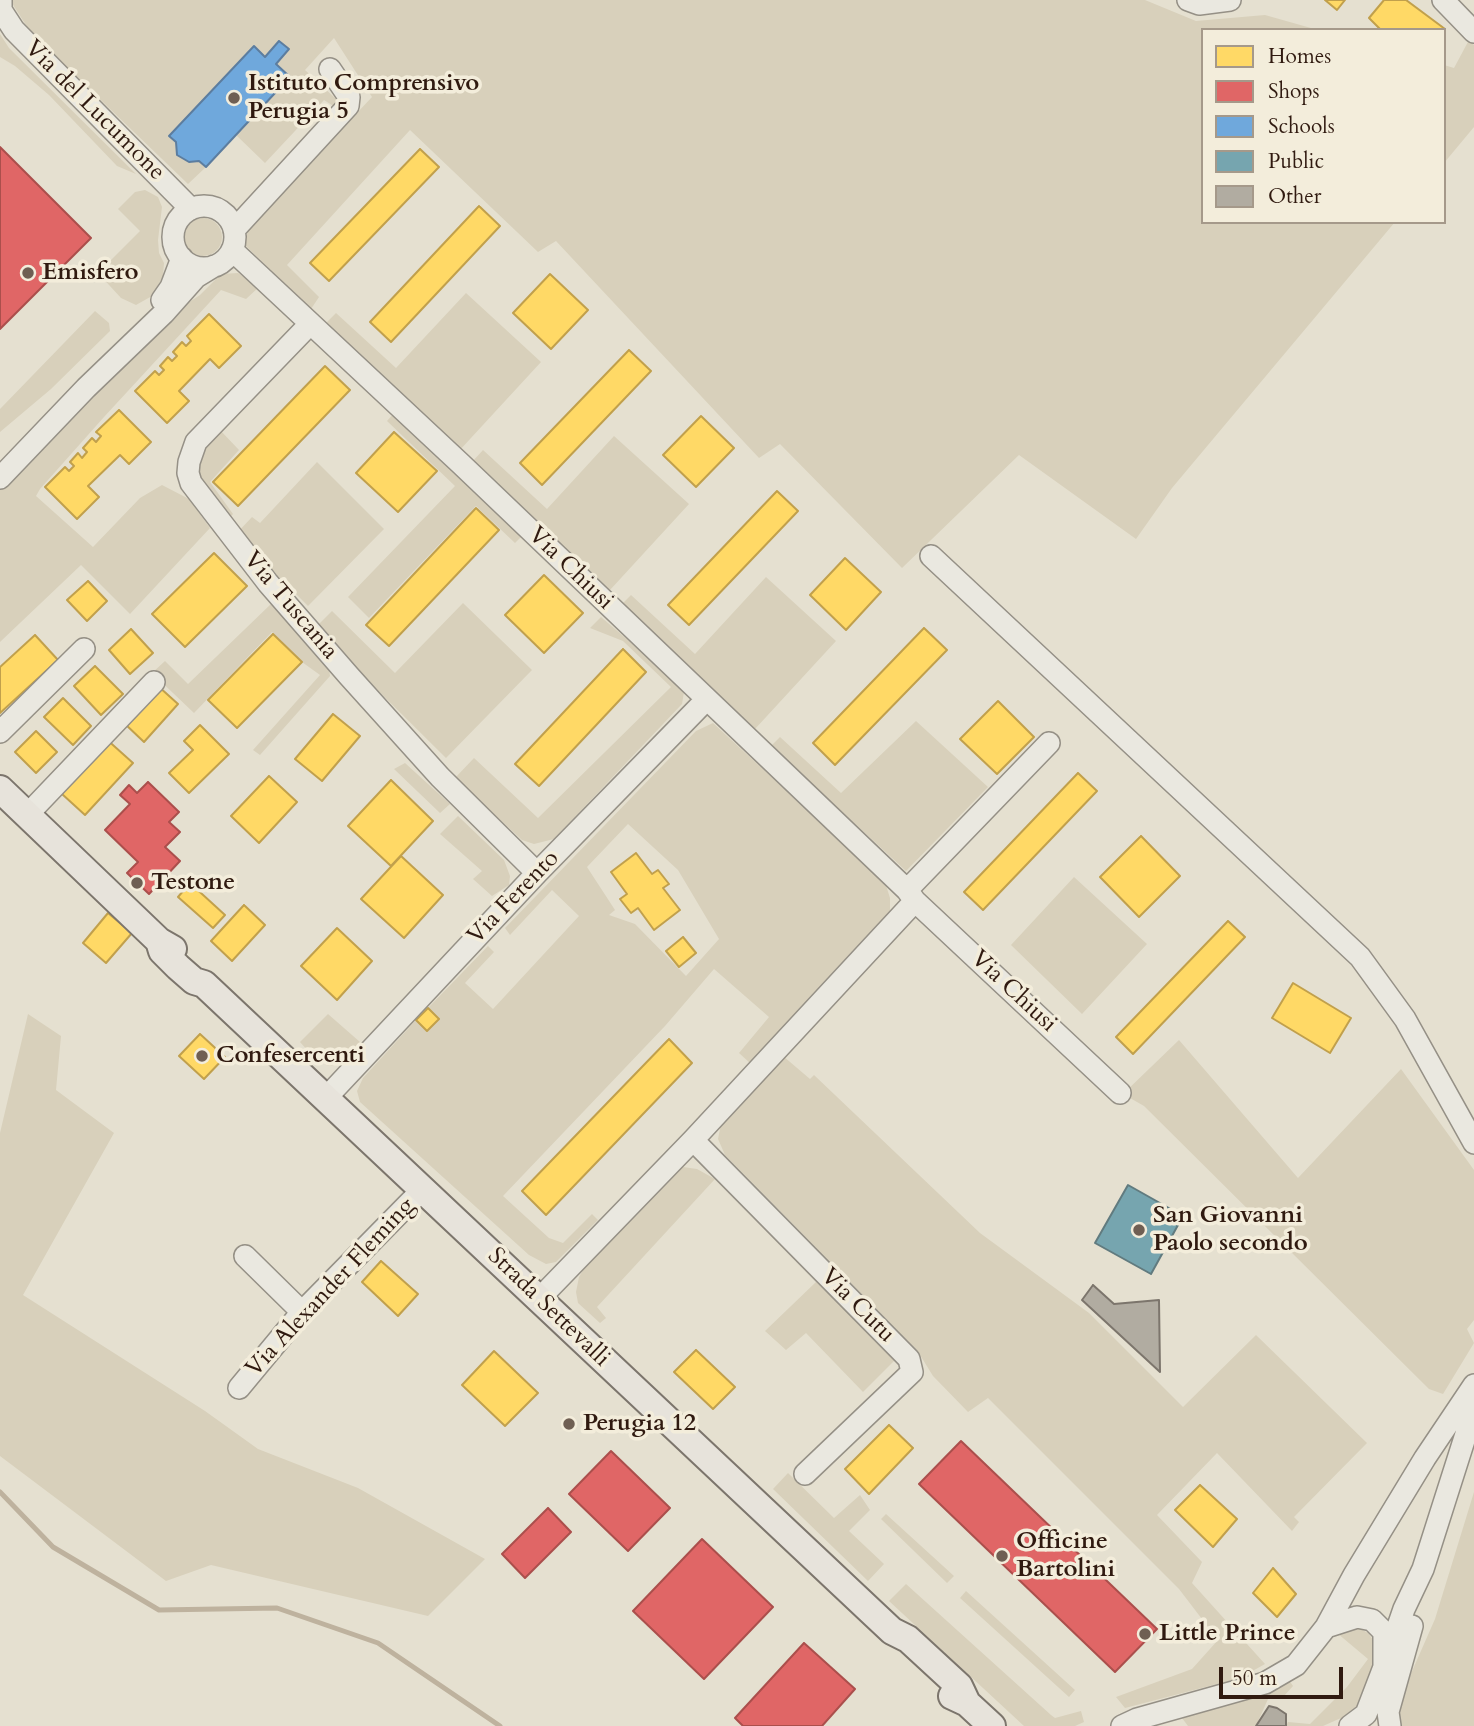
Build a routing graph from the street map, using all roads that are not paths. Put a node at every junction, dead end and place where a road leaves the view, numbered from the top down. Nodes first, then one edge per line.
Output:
1 (1188, 0) edge
2 (1230, 0) edge
3 (1444, 0) edge
4 (1, 6) edge
5 (1474, 32) edge
6 (330, 69) dead end
7 (191, 209) junction
8 (233, 240) junction
9 (182, 258) junction
10 (214, 266) junction
11 (310, 324) junction
12 (0, 462) edge
13 (0, 478) edge
14 (931, 556) dead end
15 (84, 649) dead end
16 (154, 681) dead end
17 (706, 700) junction
18 (0, 732) edge
19 (1049, 743) dead end
20 (0, 789) edge
21 (27, 815) junction
22 (537, 873) junction
23 (911, 896) junction
24 (1120, 1093) dead end
25 (325, 1099) junction
26 (693, 1140) junction
27 (1474, 1143) edge
28 (423, 1189) junction
29 (246, 1256) dead end
30 (539, 1299) junction
31 (302, 1312) junction
32 (1474, 1385) edge
33 (239, 1388) dead end
34 (1474, 1409) edge
35 (805, 1474) dead end
36 (1423, 1569) junction
37 (1326, 1627) junction
38 (1384, 1667) junction
39 (992, 1726) edge
40 (1122, 1726) edge
41 (1350, 1726) edge
42 (1390, 1726) edge

1 - 2 street
3 - 5 street
4 - 7 street, Via del Lucumone
6 - 8 street
7 - 8 street
7 - 9 street
8 - 10 street
8 - 11 street, Via Chiusi
9 - 10 street
9 - 12 street
10 - 13 street
11 - 17 street, Via Chiusi
11 - 22 street, Via Tuscania
14 - 27 street
15 - 18 street
16 - 21 street
17 - 22 street, Via Ferento
17 - 23 street, Via Chiusi
19 - 23 street
20 - 21 main road, Strada Settevalli
21 - 25 main road, Strada Settevalli
22 - 25 street, Via Ferento
23 - 24 street, Via Chiusi
23 - 26 street
25 - 28 main road, Strada Settevalli
26 - 30 street
26 - 35 street, Via Cutu
28 - 30 main road, Strada Settevalli
28 - 31 street, Via Alexander Fleming
29 - 31 street
30 - 39 main road, Strada Settevalli
31 - 33 street, Via Alexander Fleming
32 - 37 street
34 - 36 street
36 - 38 street
36 - 42 street
37 - 38 street
37 - 40 street
38 - 41 street

